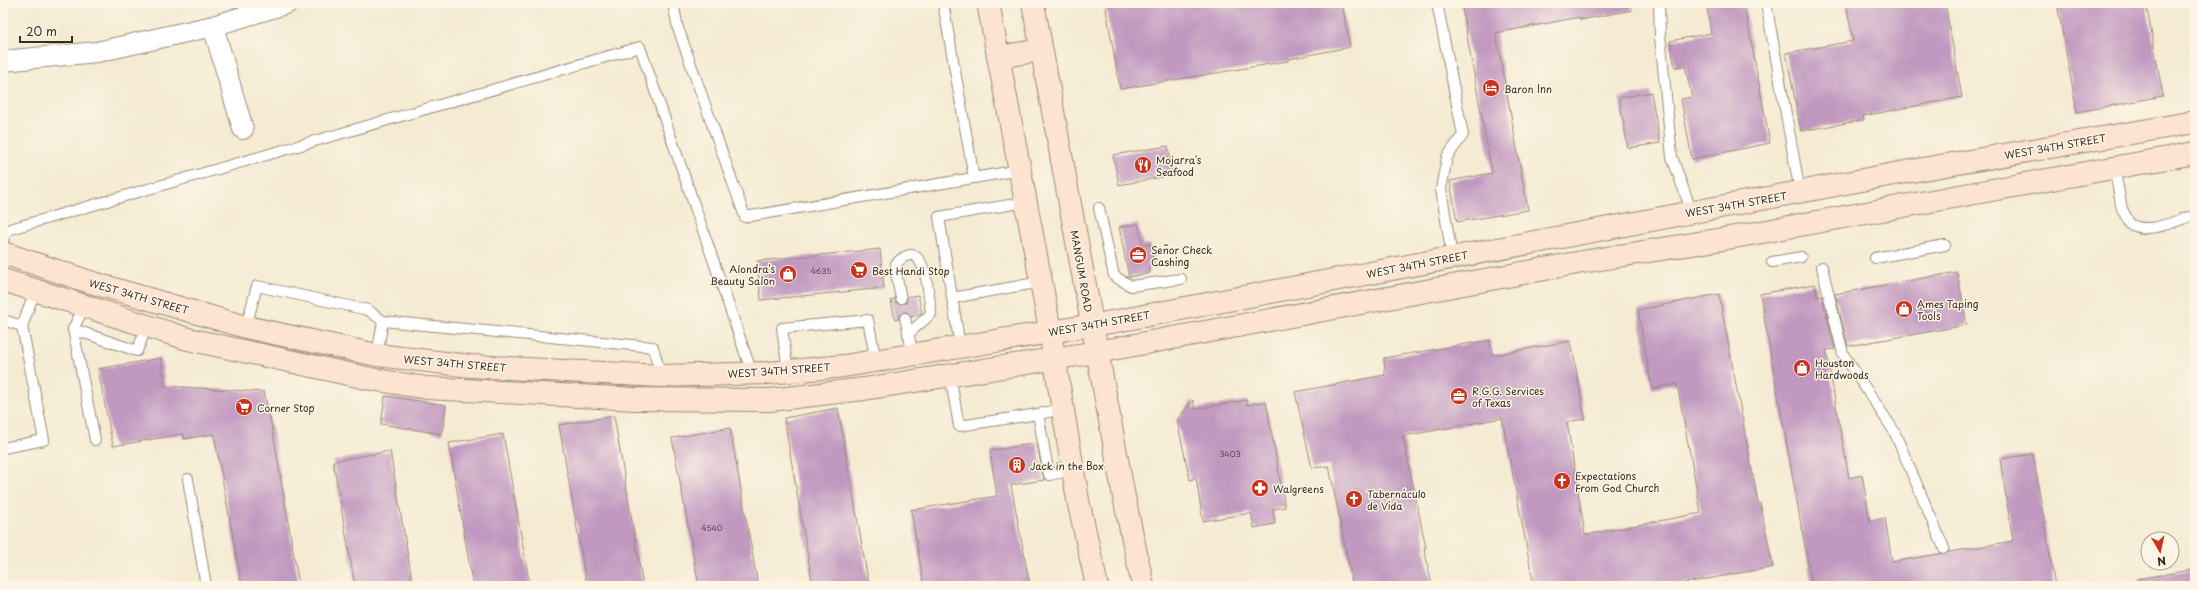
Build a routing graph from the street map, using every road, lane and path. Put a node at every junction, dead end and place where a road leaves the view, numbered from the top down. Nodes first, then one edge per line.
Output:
1 (288, 3) edge
2 (674, 3) edge
3 (943, 3) edge
4 (988, 3) edge
5 (1033, 3) edge
6 (1437, 3) edge
7 (1659, 3) edge
8 (1766, 3) edge
9 (213, 26) junction
10 (1041, 50) junction
11 (998, 57) junction
12 (3, 61) edge
13 (2195, 122) edge
14 (243, 128) dead end
15 (2195, 153) edge
16 (2114, 167) junction
17 (1020, 170) junction
18 (974, 178) junction
19 (1800, 192) junction
20 (1026, 202) junction
21 (1099, 208) dead end
22 (1692, 212) junction
23 (2188, 217) dead end
24 (1805, 223) junction
25 (3, 240) edge
26 (1946, 245) dead end
27 (3, 253) edge
28 (1801, 257) dead end
29 (1452, 258) junction
30 (1875, 258) dead end
31 (1772, 262) dead end
32 (1822, 267) dead end
33 (1181, 279) dead end
34 (3, 280) edge
35 (90, 282) junction
36 (1041, 282) junction
37 (35, 291) junction
38 (900, 298) dead end
39 (952, 298) junction
40 (84, 307) junction
41 (905, 318) dead end
42 (3, 320) edge
43 (383, 320) junction
44 (1092, 324) junction
45 (22, 326) junction
46 (147, 326) junction
47 (246, 327) junction
48 (73, 329) junction
49 (1050, 331) junction
50 (910, 344) junction
51 (960, 346) junction
52 (1097, 352) junction
53 (377, 355) junction
54 (1054, 360) junction
55 (876, 361) junction
56 (769, 372) junction
57 (950, 375) junction
58 (661, 376) junction
59 (770, 400) junction
60 (1063, 409) junction
61 (1038, 414) junction
62 (95, 440) dead end
63 (3, 448) edge
64 (1073, 470) junction
65 (188, 479) dead end
66 (1944, 548) dead end
67 (1138, 584) edge
68 (206, 586) edge
69 (1097, 586) edge

1 - 9 street
2 - 18 lane
3 - 18 lane
4 - 11 main road
5 - 10 main road, MANGUM ROAD
6 - 29 lane
7 - 22 lane
8 - 19 lane
9 - 12 street
9 - 14 street
10 - 11 main road
10 - 44 main road, MANGUM ROAD
11 - 17 main road
13 - 19 main road, WEST 34TH STREET
15 - 16 main road
16 - 23 lane
16 - 24 main road
17 - 18 lane
17 - 20 main road
19 - 22 main road, WEST 34TH STREET
19 - 24 main road
20 - 36 main road
20 - 39 lane
21 - 33 lane
22 - 29 main road, WEST 34TH STREET
24 - 52 main road
25 - 56 lane
26 - 30 lane
27 - 35 main road, WEST 34TH STREET
28 - 31 lane
29 - 44 main road, WEST 34TH STREET
32 - 66 lane
34 - 37 main road
35 - 40 main road
35 - 47 main road, WEST 34TH STREET
36 - 39 lane
36 - 49 main road
37 - 40 main road
37 - 45 lane
38 - 50 lane
39 - 51 lane
40 - 46 main road
40 - 48 lane
41 - 50 lane
42 - 45 lane
43 - 47 lane
43 - 53 lane
43 - 58 lane
44 - 49 main road, WEST 34TH STREET
44 - 52 main road, MANGUM ROAD
45 - 63 lane
46 - 48 lane
46 - 59 main road
47 - 53 main road, WEST 34TH STREET
48 - 62 lane
49 - 51 main road, WEST 34TH STREET
49 - 54 main road
50 - 51 main road, WEST 34TH STREET
50 - 55 main road, WEST 34TH STREET
52 - 54 main road
52 - 67 main road, MANGUM ROAD
53 - 58 main road, WEST 34TH STREET
54 - 57 main road
54 - 60 main road
55 - 56 main road, WEST 34TH STREET
55 - 56 lane
56 - 58 main road, WEST 34TH STREET
56 - 59 main road
57 - 59 main road
57 - 61 lane
60 - 61 lane
60 - 64 main road
61 - 64 lane
64 - 69 main road
65 - 68 lane

